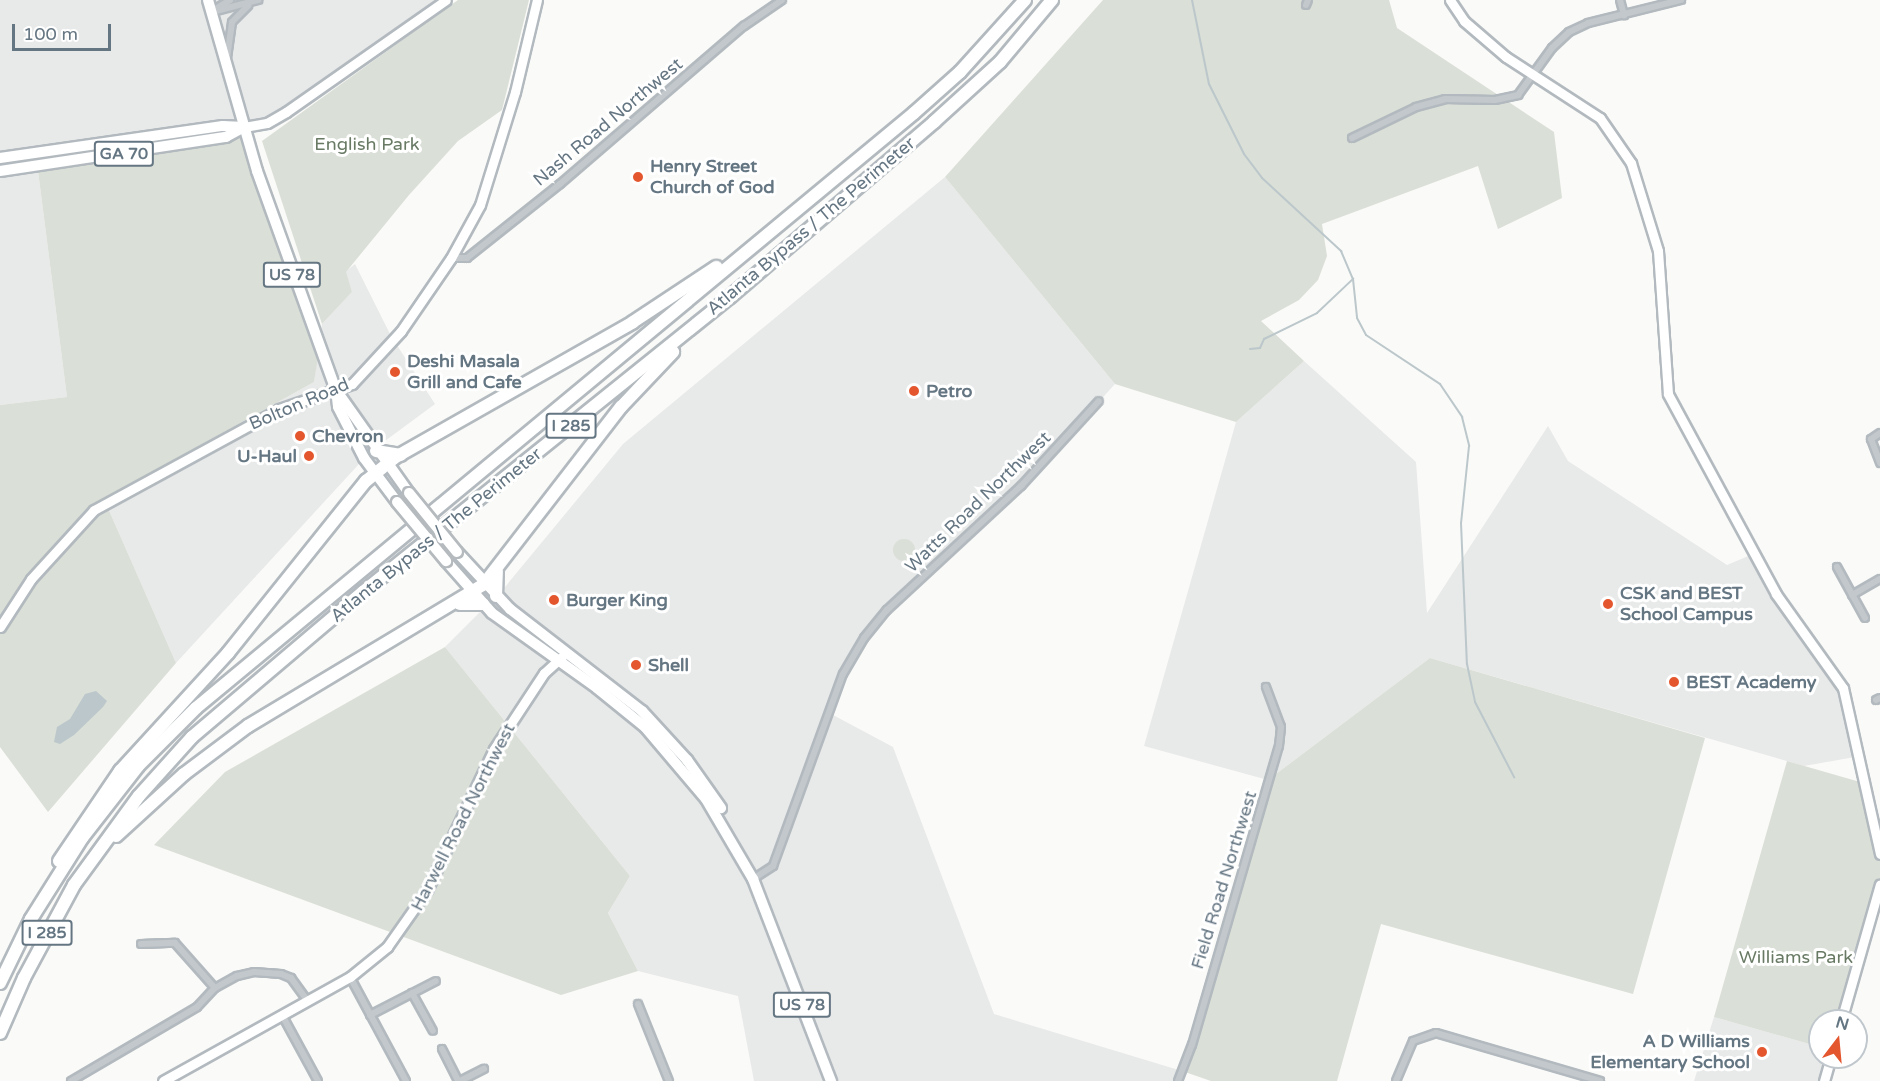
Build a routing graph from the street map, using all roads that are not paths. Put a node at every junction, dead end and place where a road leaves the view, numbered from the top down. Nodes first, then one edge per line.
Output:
1 (208, 0) edge
2 (230, 0) edge
3 (258, 0) edge
4 (446, 0) edge
5 (537, 0) edge
6 (782, 0) edge
7 (1025, 0) edge
8 (1052, 0) edge
9 (1450, 0) edge
10 (1620, 0) edge
11 (1681, 0) edge
12 (248, 6) junction
13 (212, 12) junction
14 (1624, 15) junction
15 (227, 62) junction
16 (1536, 75) junction
17 (244, 127) junction
18 (1352, 138) dead end
19 (0, 158) edge
20 (0, 171) edge
21 (770, 232) junction
22 (451, 258) junction
23 (730, 297) junction
24 (336, 390) junction
25 (1099, 401) dead end
26 (1880, 433) edge
27 (376, 451) junction
28 (401, 454) junction
29 (1880, 463) edge
30 (386, 464) junction
31 (375, 473) junction
32 (1837, 567) dead end
33 (497, 572) junction
34 (1880, 579) edge
35 (484, 584) junction
36 (473, 593) junction
37 (1852, 595) junction
38 (496, 596) junction
39 (455, 604) junction
40 (483, 604) junction
41 (1865, 618) dead end
42 (0, 627) edge
43 (568, 653) junction
44 (557, 660) junction
45 (1266, 687) dead end
46 (1868, 809) junction
47 (1880, 811) edge
48 (1880, 854) edge
49 (95, 855) junction
50 (756, 878) junction
51 (1880, 884) edge
52 (1880, 915) edge
53 (31, 919) junction
54 (1869, 923) junction
55 (141, 944) dead end
56 (350, 978) junction
57 (436, 981) dead end
58 (0, 983) edge
59 (215, 988) junction
60 (412, 993) junction
61 (308, 1001) junction
62 (639, 1004) dead end
63 (1844, 1009) edge
64 (370, 1015) junction
65 (282, 1016) junction
66 (433, 1031) dead end
67 (0, 1033) edge
68 (442, 1049) dead end
69 (484, 1069) dead end
70 (71, 1081) edge
71 (163, 1081) edge
72 (318, 1081) edge
73 (406, 1081) edge
74 (459, 1081) edge
75 (669, 1081) edge
76 (831, 1081) edge
77 (1178, 1081) edge
78 (1396, 1081) edge
79 (1599, 1081) edge

1 - 13 main road, US 78
2 - 13 street
3 - 12 street
4 - 17 street
5 - 22 street, Bolton Road
6 - 22 street, Nash Road Northwest
7 - 21 highway, Atlanta Bypass / The Perimeter / I 285
8 - 23 highway, Atlanta Bypass / The Perimeter / I 285
9 - 16 street
10 - 14 street
11 - 14 street
12 - 13 street
12 - 15 street
13 - 15 main road, US 78
14 - 16 street
15 - 17 main road, US 78
16 - 18 street
16 - 46 street
17 - 19 main road, GA 70
17 - 20 main road, GA 70
17 - 24 main road, US 78
21 - 28 highway
21 - 53 highway, Atlanta Bypass / The Perimeter / I 285
22 - 24 street, Bolton Road
23 - 33 highway
23 - 49 highway, Atlanta Bypass / The Perimeter / I 285
24 - 27 main road, US 78
24 - 31 main road, US 78
24 - 42 street, Bolton Road
25 - 50 street, Watts Road Northwest
26 - 29 street
27 - 28 highway
27 - 30 main road, US 78
28 - 30 highway
30 - 31 highway
30 - 35 main road, US 78, bridge
31 - 36 main road, US 78, bridge
31 - 53 highway
32 - 37 street
33 - 35 highway
33 - 38 highway
34 - 37 street
35 - 36 highway
35 - 38 main road, US 78
36 - 39 highway
36 - 40 main road, US 78
37 - 41 street
38 - 43 main road, US 78
39 - 40 highway
39 - 49 highway
40 - 44 main road, US 78
43 - 44 street, Harwell Road Northwest
43 - 50 main road, US 78
44 - 50 main road, US 78
44 - 56 street, Harwell Road Northwest
45 - 77 street, Field Road Northwest
46 - 47 street
46 - 48 street
49 - 67 highway, Atlanta Bypass / The Perimeter / I 285
50 - 76 main road, US 78
51 - 54 street
52 - 54 street
53 - 58 highway, Atlanta Bypass / The Perimeter / I 285
54 - 63 street
55 - 59 street
56 - 61 street, Harwell Road Northwest
56 - 64 street
57 - 60 street
59 - 61 street
59 - 70 street
60 - 64 street
60 - 66 street
61 - 65 street, Harwell Road Northwest
62 - 75 street
64 - 73 street
65 - 71 street, Harwell Road Northwest
65 - 72 street
68 - 74 street
69 - 74 street
78 - 79 street

